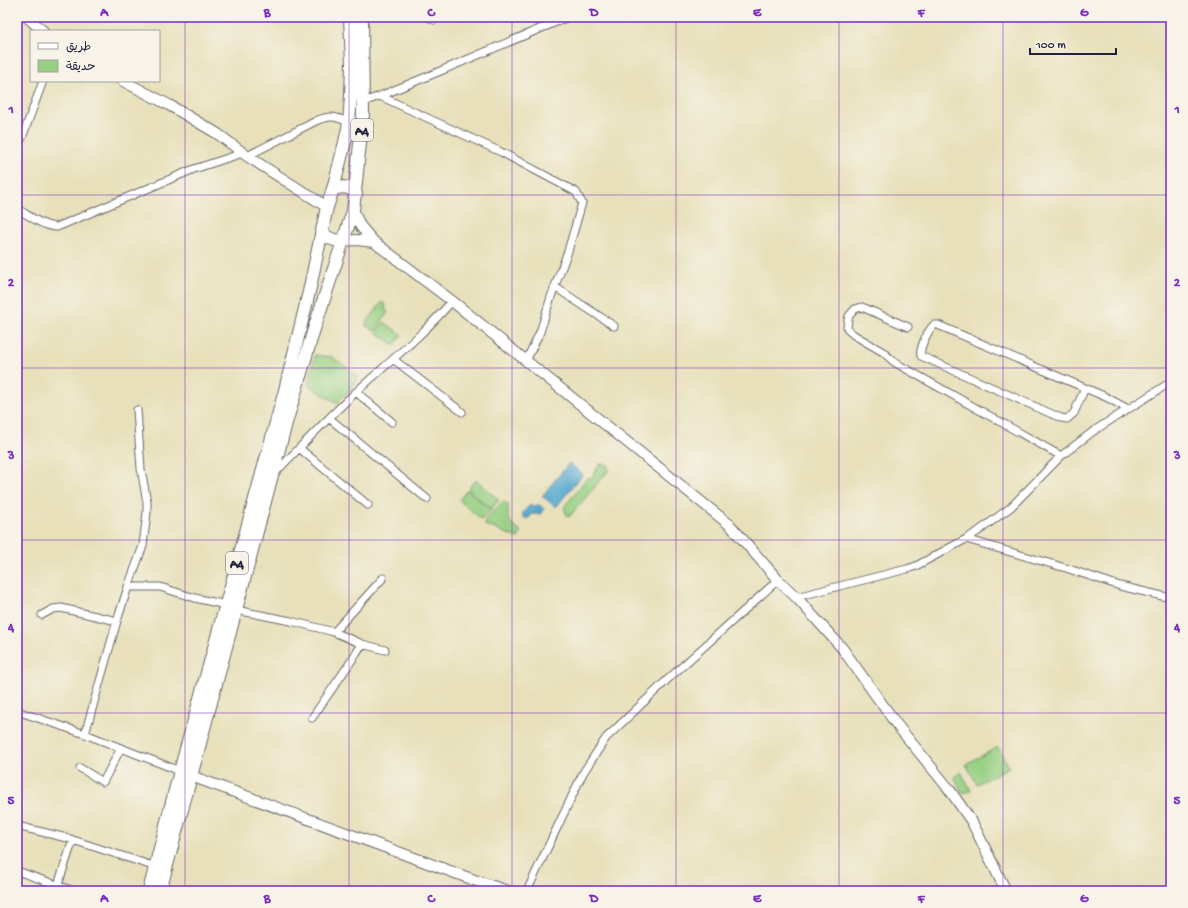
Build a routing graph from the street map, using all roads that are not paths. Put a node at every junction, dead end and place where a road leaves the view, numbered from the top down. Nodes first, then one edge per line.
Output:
1 (27, 17) edge
2 (350, 17) edge
3 (362, 17) edge
4 (568, 17) edge
5 (42, 30) edge
6 (43, 82) edge
7 (125, 82) edge
8 (380, 96) junction
9 (363, 102) junction
10 (349, 123) junction
11 (22, 138) dead end
12 (245, 155) junction
13 (333, 189) junction
14 (356, 194) junction
15 (327, 207) junction
16 (17, 210) edge
17 (353, 211) junction
18 (321, 234) junction
19 (343, 241) junction
20 (374, 242) junction
21 (555, 287) junction
22 (452, 301) junction
23 (614, 326) dead end
24 (908, 328) dead end
25 (393, 359) junction
26 (526, 361) junction
27 (1171, 382) edge
28 (1085, 388) junction
29 (356, 392) junction
30 (17, 404) edge
31 (137, 410) dead end
32 (1128, 410) junction
33 (462, 412) dead end
34 (17, 415) edge
35 (329, 418) junction
36 (392, 422) dead end
37 (299, 448) junction
38 (1061, 456) junction
39 (272, 477) junction
40 (427, 500) dead end
41 (368, 505) dead end
42 (966, 540) junction
43 (383, 578) dead end
44 (778, 580) junction
45 (128, 587) junction
46 (796, 598) junction
47 (1171, 598) edge
48 (231, 608) junction
49 (42, 615) dead end
50 (117, 621) junction
51 (334, 632) junction
52 (362, 644) junction
53 (385, 650) dead end
54 (17, 711) edge
55 (312, 718) dead end
56 (85, 734) junction
57 (122, 748) junction
58 (80, 768) dead end
59 (185, 774) junction
60 (17, 826) edge
61 (73, 840) junction
62 (156, 867) junction
63 (17, 871) edge
64 (57, 888) edge
65 (74, 891) edge
66 (149, 891) edge
67 (160, 891) edge
68 (508, 891) edge
69 (527, 891) edge
70 (1006, 891) edge

1 - 5 street
2 - 10 highway, A4
3 - 9 highway, A4
4 - 8 street
6 - 11 street
7 - 12 street
8 - 9 street
8 - 21 street
9 - 14 highway, A4
10 - 12 street
10 - 13 highway, A4
12 - 15 street
12 - 16 street
13 - 14 highway
13 - 15 highway, A4
14 - 17 highway, A4
15 - 18 highway, A4
17 - 19 highway, A4
17 - 20 street
18 - 19 highway
18 - 48 highway, A4
19 - 20 street
19 - 39 highway, A4
20 - 22 street
21 - 23 street
21 - 26 street
22 - 25 street
22 - 26 street
24 - 38 street
25 - 29 street
25 - 33 street
26 - 44 street
27 - 32 street
28 - 28 street
28 - 32 street
29 - 35 street
29 - 36 street
30 - 34 street
31 - 45 street
32 - 38 street
35 - 37 street
35 - 40 street
37 - 39 street
37 - 41 street
38 - 42 street
39 - 48 highway, A4
42 - 46 street
42 - 47 street
43 - 51 street
44 - 46 street
44 - 69 street
45 - 48 street
45 - 50 street
46 - 70 street
48 - 51 street
48 - 59 highway, A4
49 - 50 street
50 - 56 street
51 - 52 street
52 - 53 street
52 - 55 street
54 - 56 street
56 - 57 street
57 - 58 street
57 - 59 street
59 - 62 highway, A4
59 - 67 highway, A4
59 - 68 street
60 - 61 street
61 - 62 street
61 - 64 street
62 - 66 highway, A4
63 - 64 street
64 - 65 street

